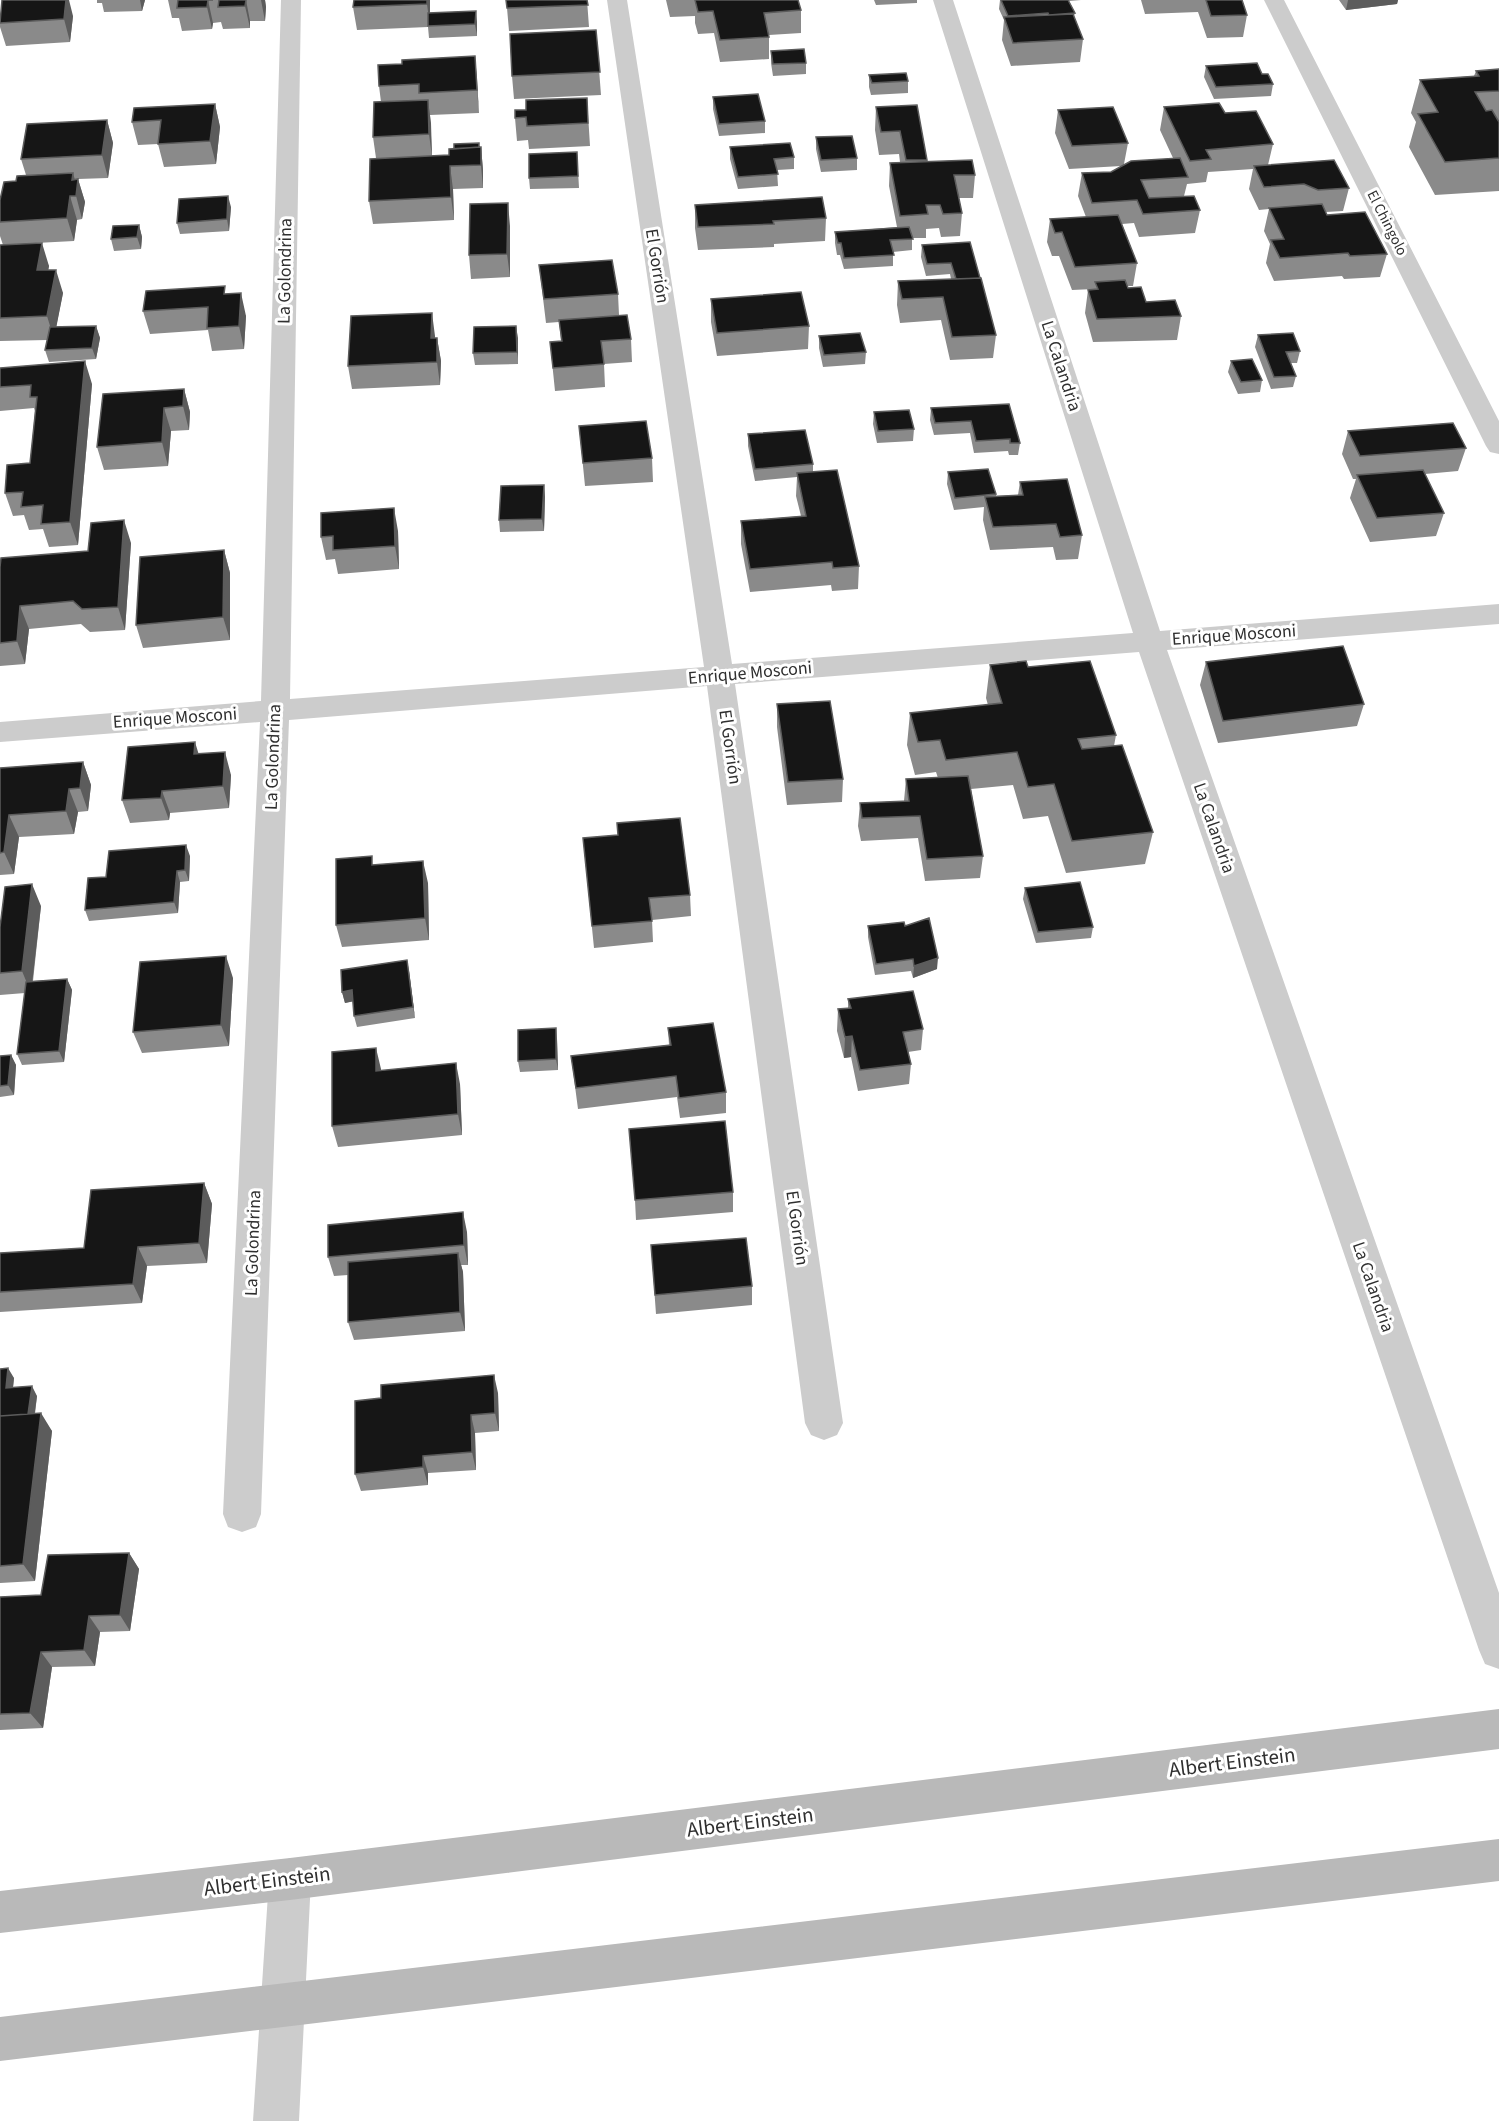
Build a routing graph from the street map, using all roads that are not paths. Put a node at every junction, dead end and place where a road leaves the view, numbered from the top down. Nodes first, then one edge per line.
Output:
1 (291, 0) edge
2 (617, 0) edge
3 (943, 0) edge
4 (1274, 0) edge
5 (1499, 446) edge
6 (1499, 615) edge
7 (1150, 642) junction
8 (720, 676) junction
9 (274, 711) junction
10 (0, 732) edge
11 (824, 1423) dead end
12 (242, 1514) dead end
13 (1499, 1650) edge
14 (1499, 1729) edge
15 (1499, 1860) edge
16 (290, 1879) junction
17 (0, 1911) edge
18 (281, 2004) junction
19 (0, 2039) edge
20 (276, 2121) edge

1 - 9 street, La Golondrina
2 - 8 street, El Gorrión
3 - 7 street, La Calandria
4 - 5 street, El Chingolo
6 - 7 street, Enrique Mosconi
7 - 8 street, Enrique Mosconi
7 - 13 street, La Calandria
8 - 9 street, Enrique Mosconi
8 - 11 street, El Gorrión
9 - 10 street, Enrique Mosconi
9 - 12 street, La Golondrina
14 - 16 street, Albert Einstein
15 - 18 street
16 - 17 street, Albert Einstein
16 - 18 street
18 - 19 street
18 - 20 street

